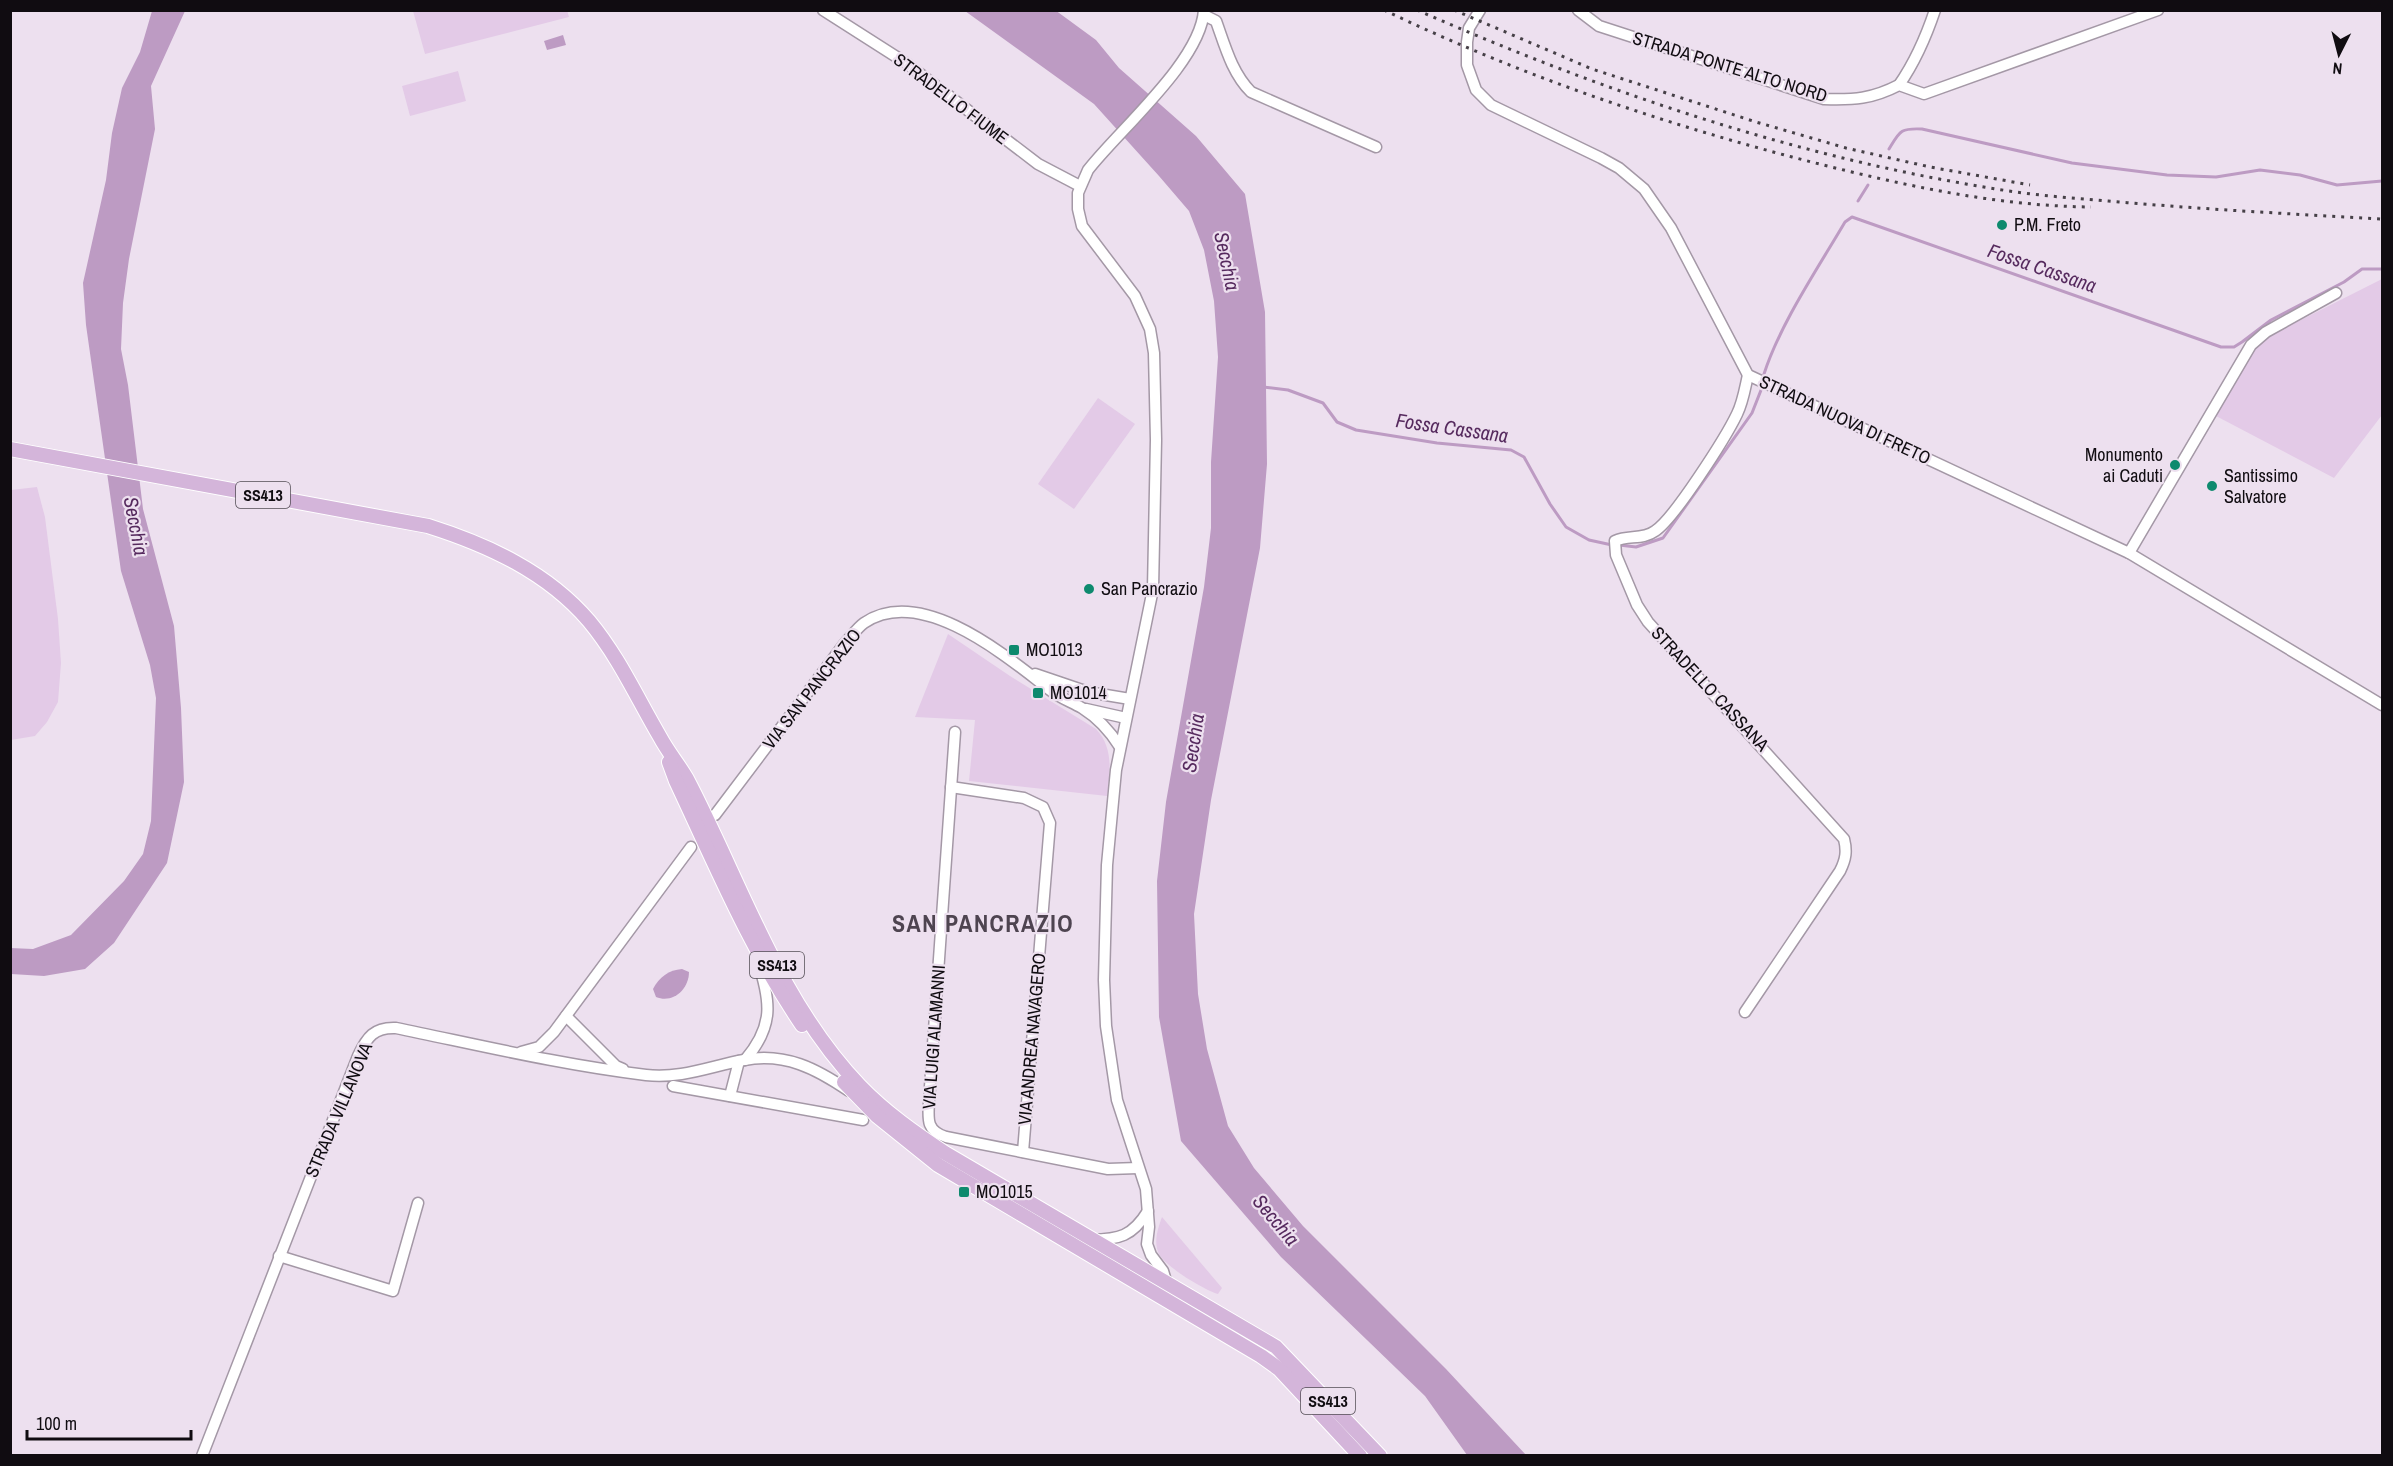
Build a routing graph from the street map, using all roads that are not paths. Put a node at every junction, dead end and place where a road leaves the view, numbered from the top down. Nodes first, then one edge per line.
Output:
1 (823, 10) edge
2 (1480, 10) edge
3 (1578, 10) edge
4 (1935, 10) edge
5 (2158, 10) edge
6 (1204, 13) edge
7 (1899, 85) junction
8 (1376, 147) dead end
9 (1080, 186) junction
10 (2336, 293) dead end
11 (1748, 375) junction
12 (10, 449) edge
13 (2129, 554) junction
14 (1029, 672) junction
15 (1130, 699) junction
16 (2382, 705) edge
17 (1083, 708) junction
18 (1126, 718) junction
19 (955, 732) dead end
20 (660, 737) junction
21 (1120, 747) junction
22 (951, 787) junction
23 (715, 815) dead end
24 (692, 847) dead end
25 (751, 936) junction
26 (1745, 1012) dead end
27 (566, 1016) junction
28 (514, 1053) junction
29 (742, 1060) junction
30 (629, 1073) junction
31 (673, 1086) dead end
32 (730, 1096) junction
33 (857, 1096) junction
34 (863, 1120) dead end
35 (1023, 1152) junction
36 (1138, 1168) junction
37 (418, 1203) dead end
38 (1148, 1211) junction
39 (1090, 1240) junction
40 (279, 1256) junction
41 (1167, 1284) junction
42 (202, 1455) edge
43 (1360, 1455) edge
44 (1380, 1455) edge

1 - 9 street, STRADELLO FIUME
2 - 11 street, STRADA NUOVA DI FRETO
3 - 7 street, STRADA PONTE ALTO NORD
4 - 7 street
5 - 7 street
6 - 8 street
6 - 9 street
9 - 15 street
10 - 13 street
11 - 13 street, STRADA NUOVA DI FRETO
11 - 26 street, STRADELLO CASSANA
12 - 20 main road, SS413
13 - 16 street, STRADA NUOVA DI FRETO
14 - 15 street, VIA SAN PANCRAZIO
14 - 17 street, VIA SAN PANCRAZIO
14 - 23 street, VIA SAN PANCRAZIO
15 - 18 street
17 - 18 street, VIA SAN PANCRAZIO
17 - 21 street, VIA SAN PANCRAZIO
18 - 21 street
19 - 22 street, VIA LUIGI ALAMANNI
20 - 25 main road, SS413
20 - 39 main road, SS413
21 - 36 street
22 - 35 street, VIA LUIGI ALAMANNI
22 - 35 street, VIA ANDREA NAVAGERO
24 - 27 street
25 - 29 street
25 - 33 main road, SS413
27 - 28 street
27 - 30 street
28 - 30 street, STRADA VILLANOVA
28 - 40 street, STRADA VILLANOVA
29 - 30 street, STRADA VILLANOVA
29 - 32 street
29 - 33 street, STRADA VILLANOVA
31 - 32 street
32 - 34 street
33 - 43 main road, SS413
35 - 36 street, VIA LUIGI ALAMANNI
36 - 38 street
37 - 40 street
38 - 39 street
38 - 41 street
39 - 41 main road, SS413
40 - 42 street, STRADA VILLANOVA
41 - 44 main road, SS413

